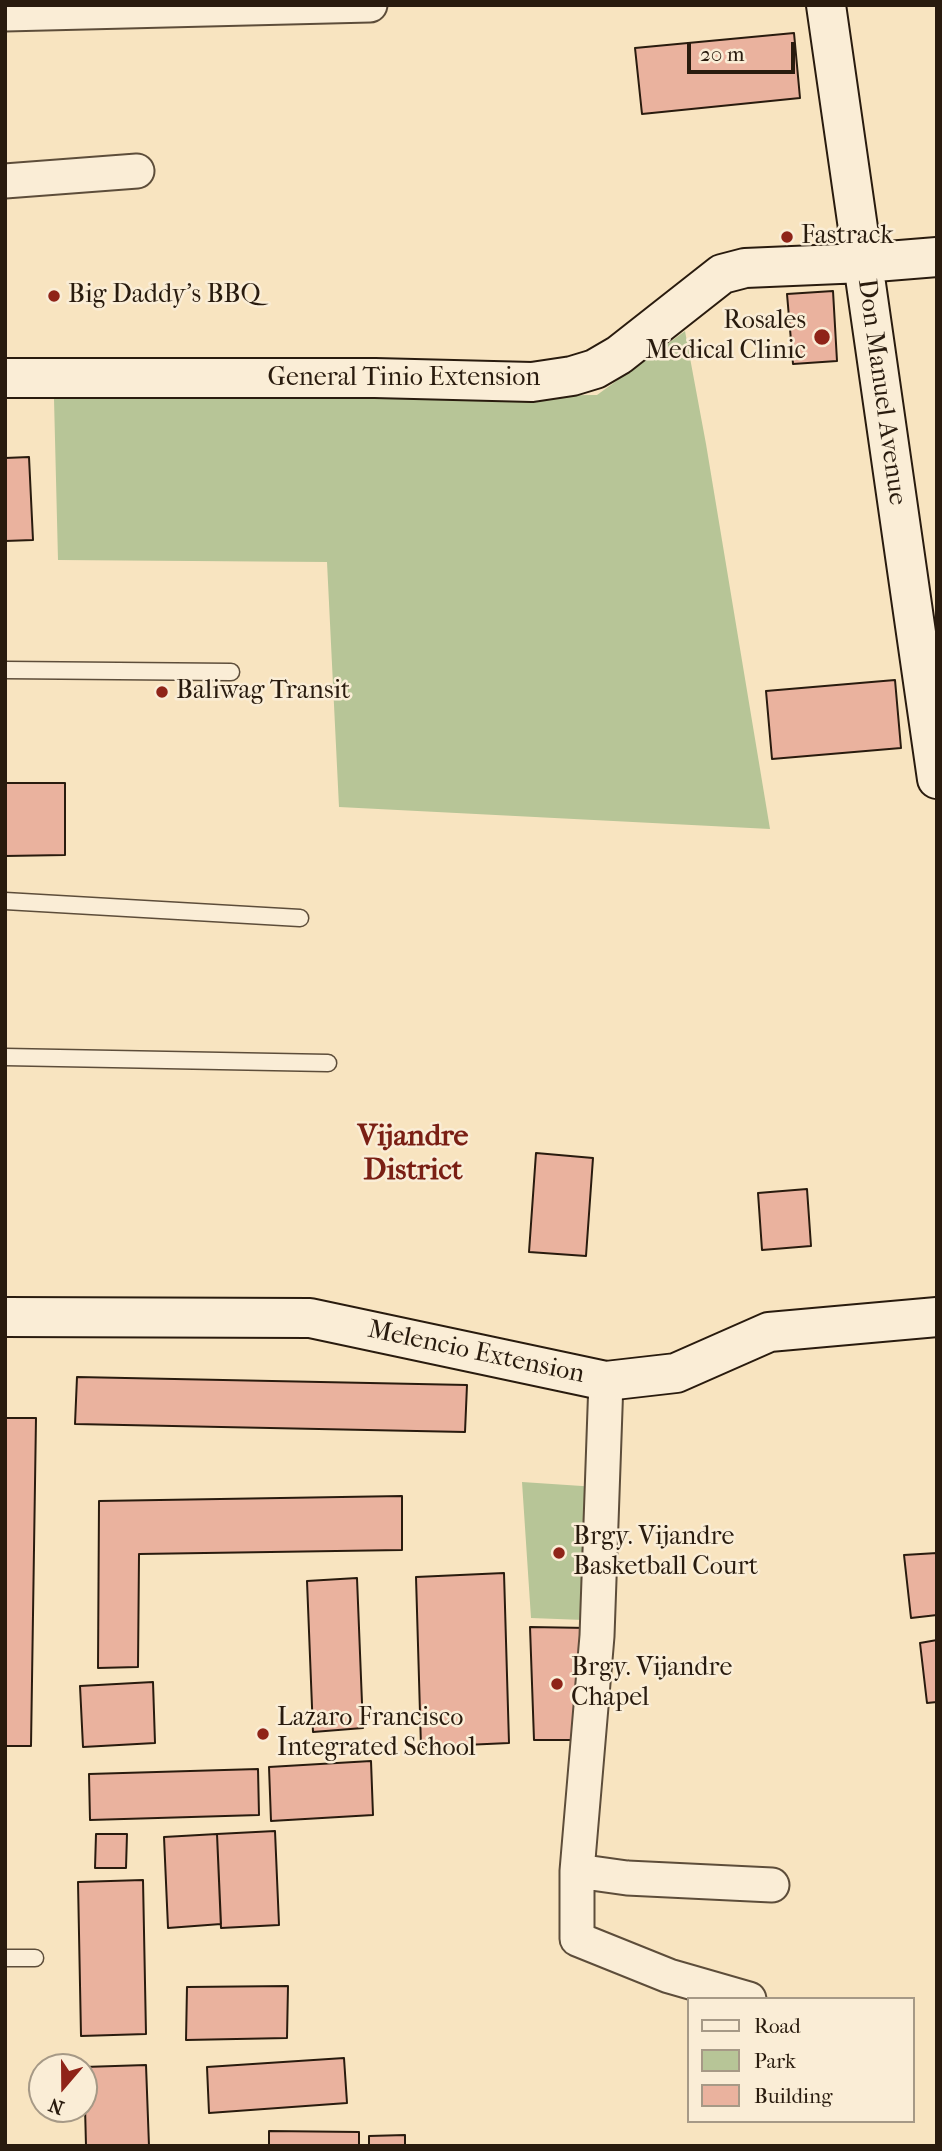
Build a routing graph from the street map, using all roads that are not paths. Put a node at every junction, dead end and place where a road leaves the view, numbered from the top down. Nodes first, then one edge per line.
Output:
1 (370, 5) edge
2 (826, 5) edge
3 (5, 14) edge
4 (137, 171) dead end
5 (5, 181) edge
6 (937, 257) edge
7 (863, 263) junction
8 (5, 379) edge
9 (5, 670) edge
10 (231, 672) dead end
11 (937, 779) edge
12 (5, 901) edge
13 (300, 918) dead end
14 (5, 1056) edge
15 (328, 1063) dead end
16 (5, 1317) edge
17 (937, 1317) edge
18 (606, 1381) junction
19 (577, 1871) junction
20 (772, 1885) dead end
21 (5, 1958) edge
22 (35, 1958) dead end
23 (742, 1997) edge

1 - 3 street
2 - 7 street, Don Manuel Avenue
4 - 5 street
6 - 7 street, General Tinio Extension
7 - 8 street, General Tinio Extension
7 - 11 street, Don Manuel Avenue
9 - 10 lane
12 - 13 lane
14 - 15 lane
16 - 18 street, Melencio Extension
17 - 18 street, Melencio Extension
18 - 19 street
19 - 20 street
19 - 23 street
21 - 22 lane

